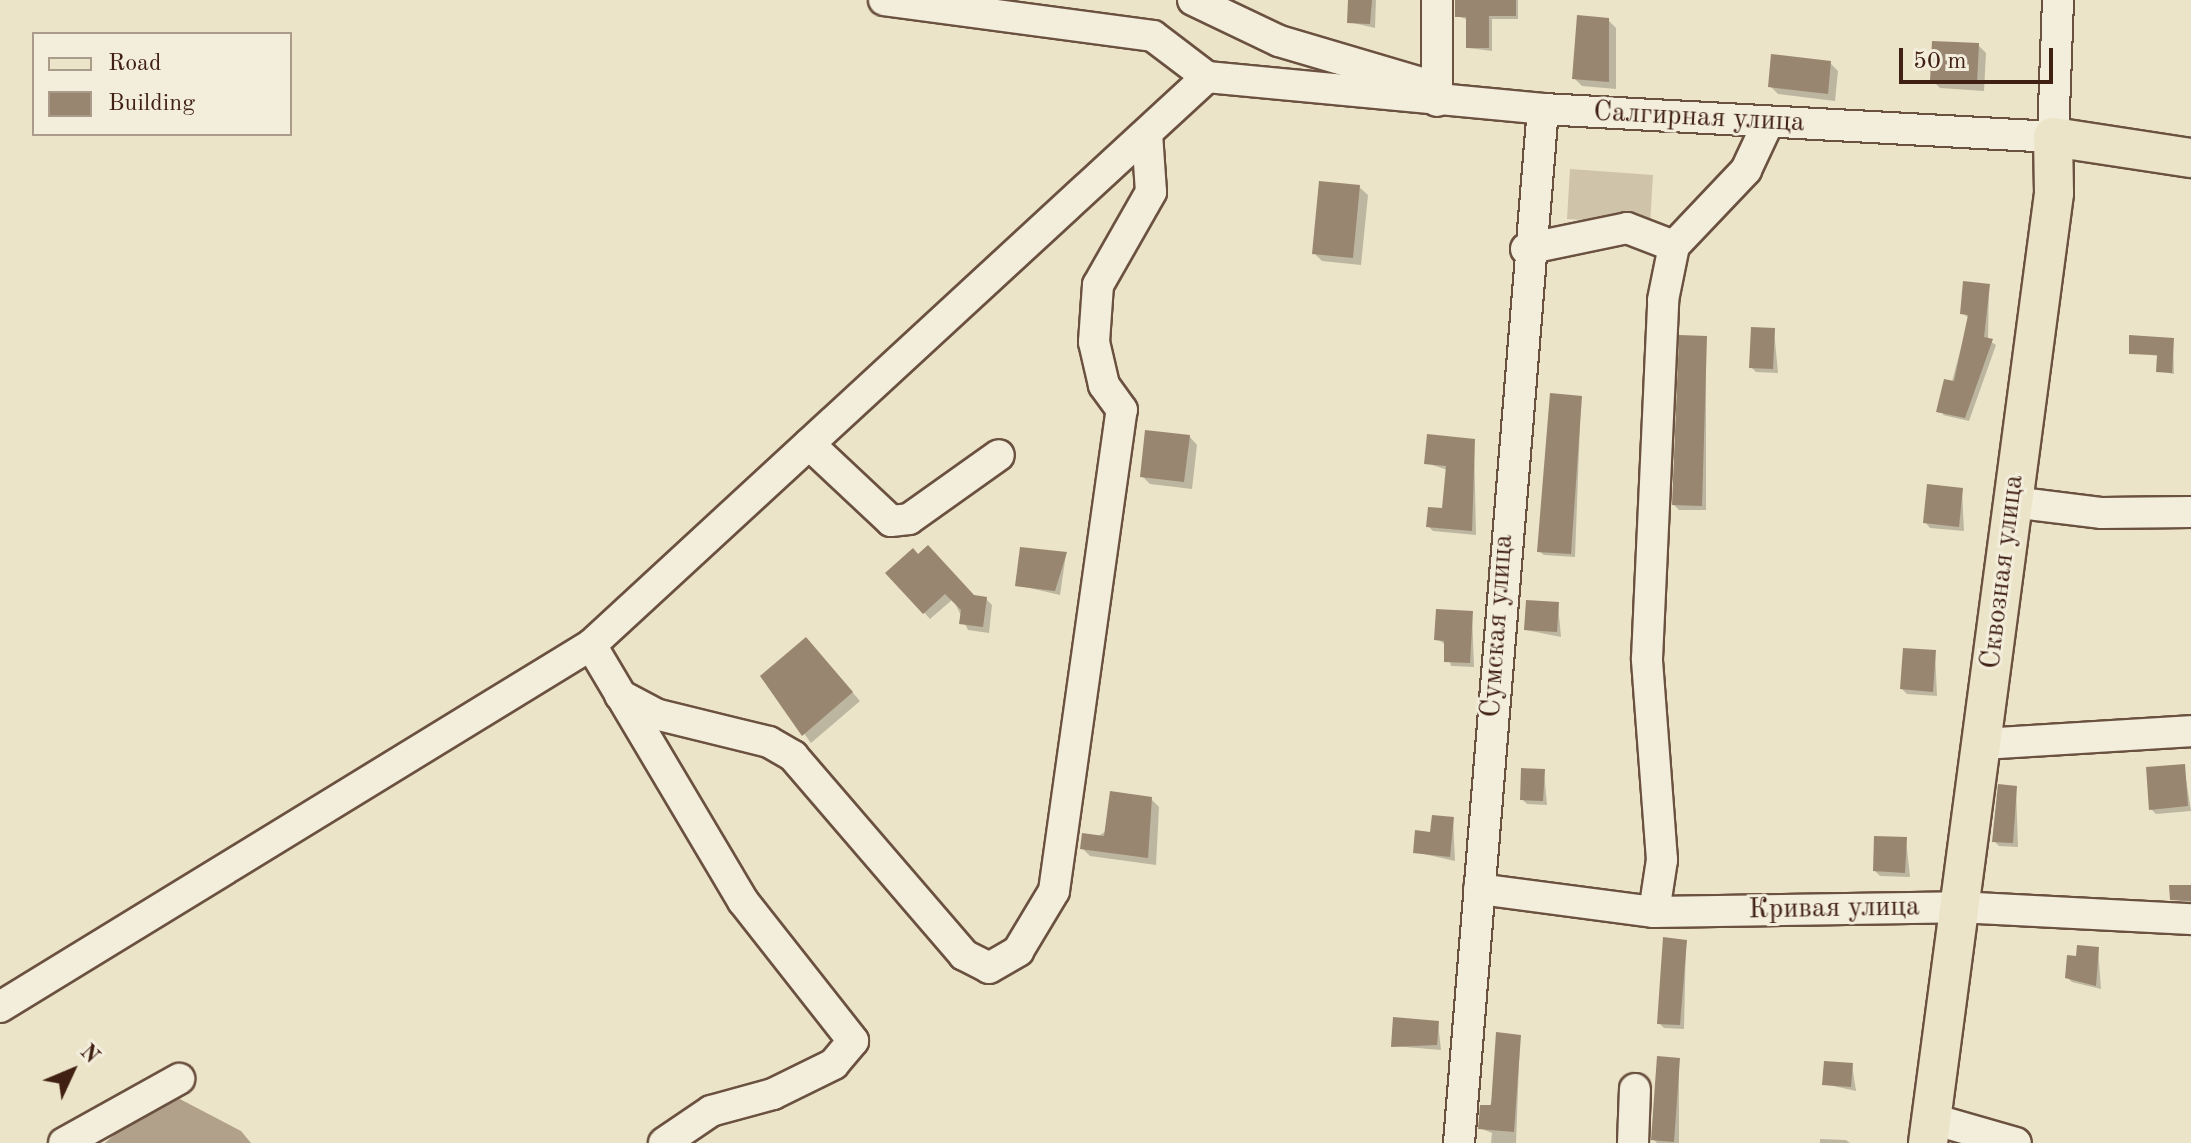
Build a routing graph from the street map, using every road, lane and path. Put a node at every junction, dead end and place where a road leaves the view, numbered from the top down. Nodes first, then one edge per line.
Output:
1 (884, 0) edge
2 (1193, 0) edge
3 (1437, 0) edge
4 (2058, 0) edge
5 (1207, 77) junction
6 (1437, 94) junction
7 (1543, 109) junction
8 (1768, 123) junction
9 (1147, 133) junction
10 (2053, 137) junction
11 (2191, 158) edge
12 (1674, 246) junction
13 (1526, 249) junction
14 (809, 444) junction
15 (999, 455) dead end
16 (2012, 502) junction
17 (2191, 512) edge
18 (591, 645) junction
19 (620, 695) junction
20 (2191, 731) edge
21 (1981, 744) junction
22 (1479, 889) junction
23 (1959, 907) junction
24 (1654, 912) junction
25 (2191, 919) edge
26 (4, 997) edge
27 (179, 1079) dead end
28 (1635, 1089) dead end
29 (1930, 1131) edge
30 (64, 1143) edge
31 (664, 1143) edge
32 (1459, 1143) edge
33 (1633, 1143) edge
34 (2016, 1143) edge

1 - 5 street
2 - 6 street
3 - 6 street
4 - 10 street, Сквозная улица
5 - 6 street, Салгирная улица
5 - 9 street
6 - 7 street, Салгирная улица
7 - 8 street, Салгирная улица
7 - 13 street, Сумская улица
8 - 10 street, Салгирная улица
8 - 12 street
9 - 14 street
9 - 19 street
10 - 11 main road, Салгирная улица
10 - 16 main road, Сквозная улица
12 - 13 street
12 - 24 street
13 - 22 street, Сумская улица
14 - 15 street
14 - 18 street
16 - 17 street
16 - 21 main road, Сквозная улица
18 - 19 street
18 - 26 street
19 - 31 street
20 - 21 street
21 - 23 main road, Сквозная улица
22 - 24 street, Кривая улица
22 - 32 street, Сумская улица
23 - 24 street, Кривая улица
23 - 25 street, Кривая улица
23 - 29 main road, Сквозная улица
27 - 30 street
28 - 33 street
29 - 34 street

